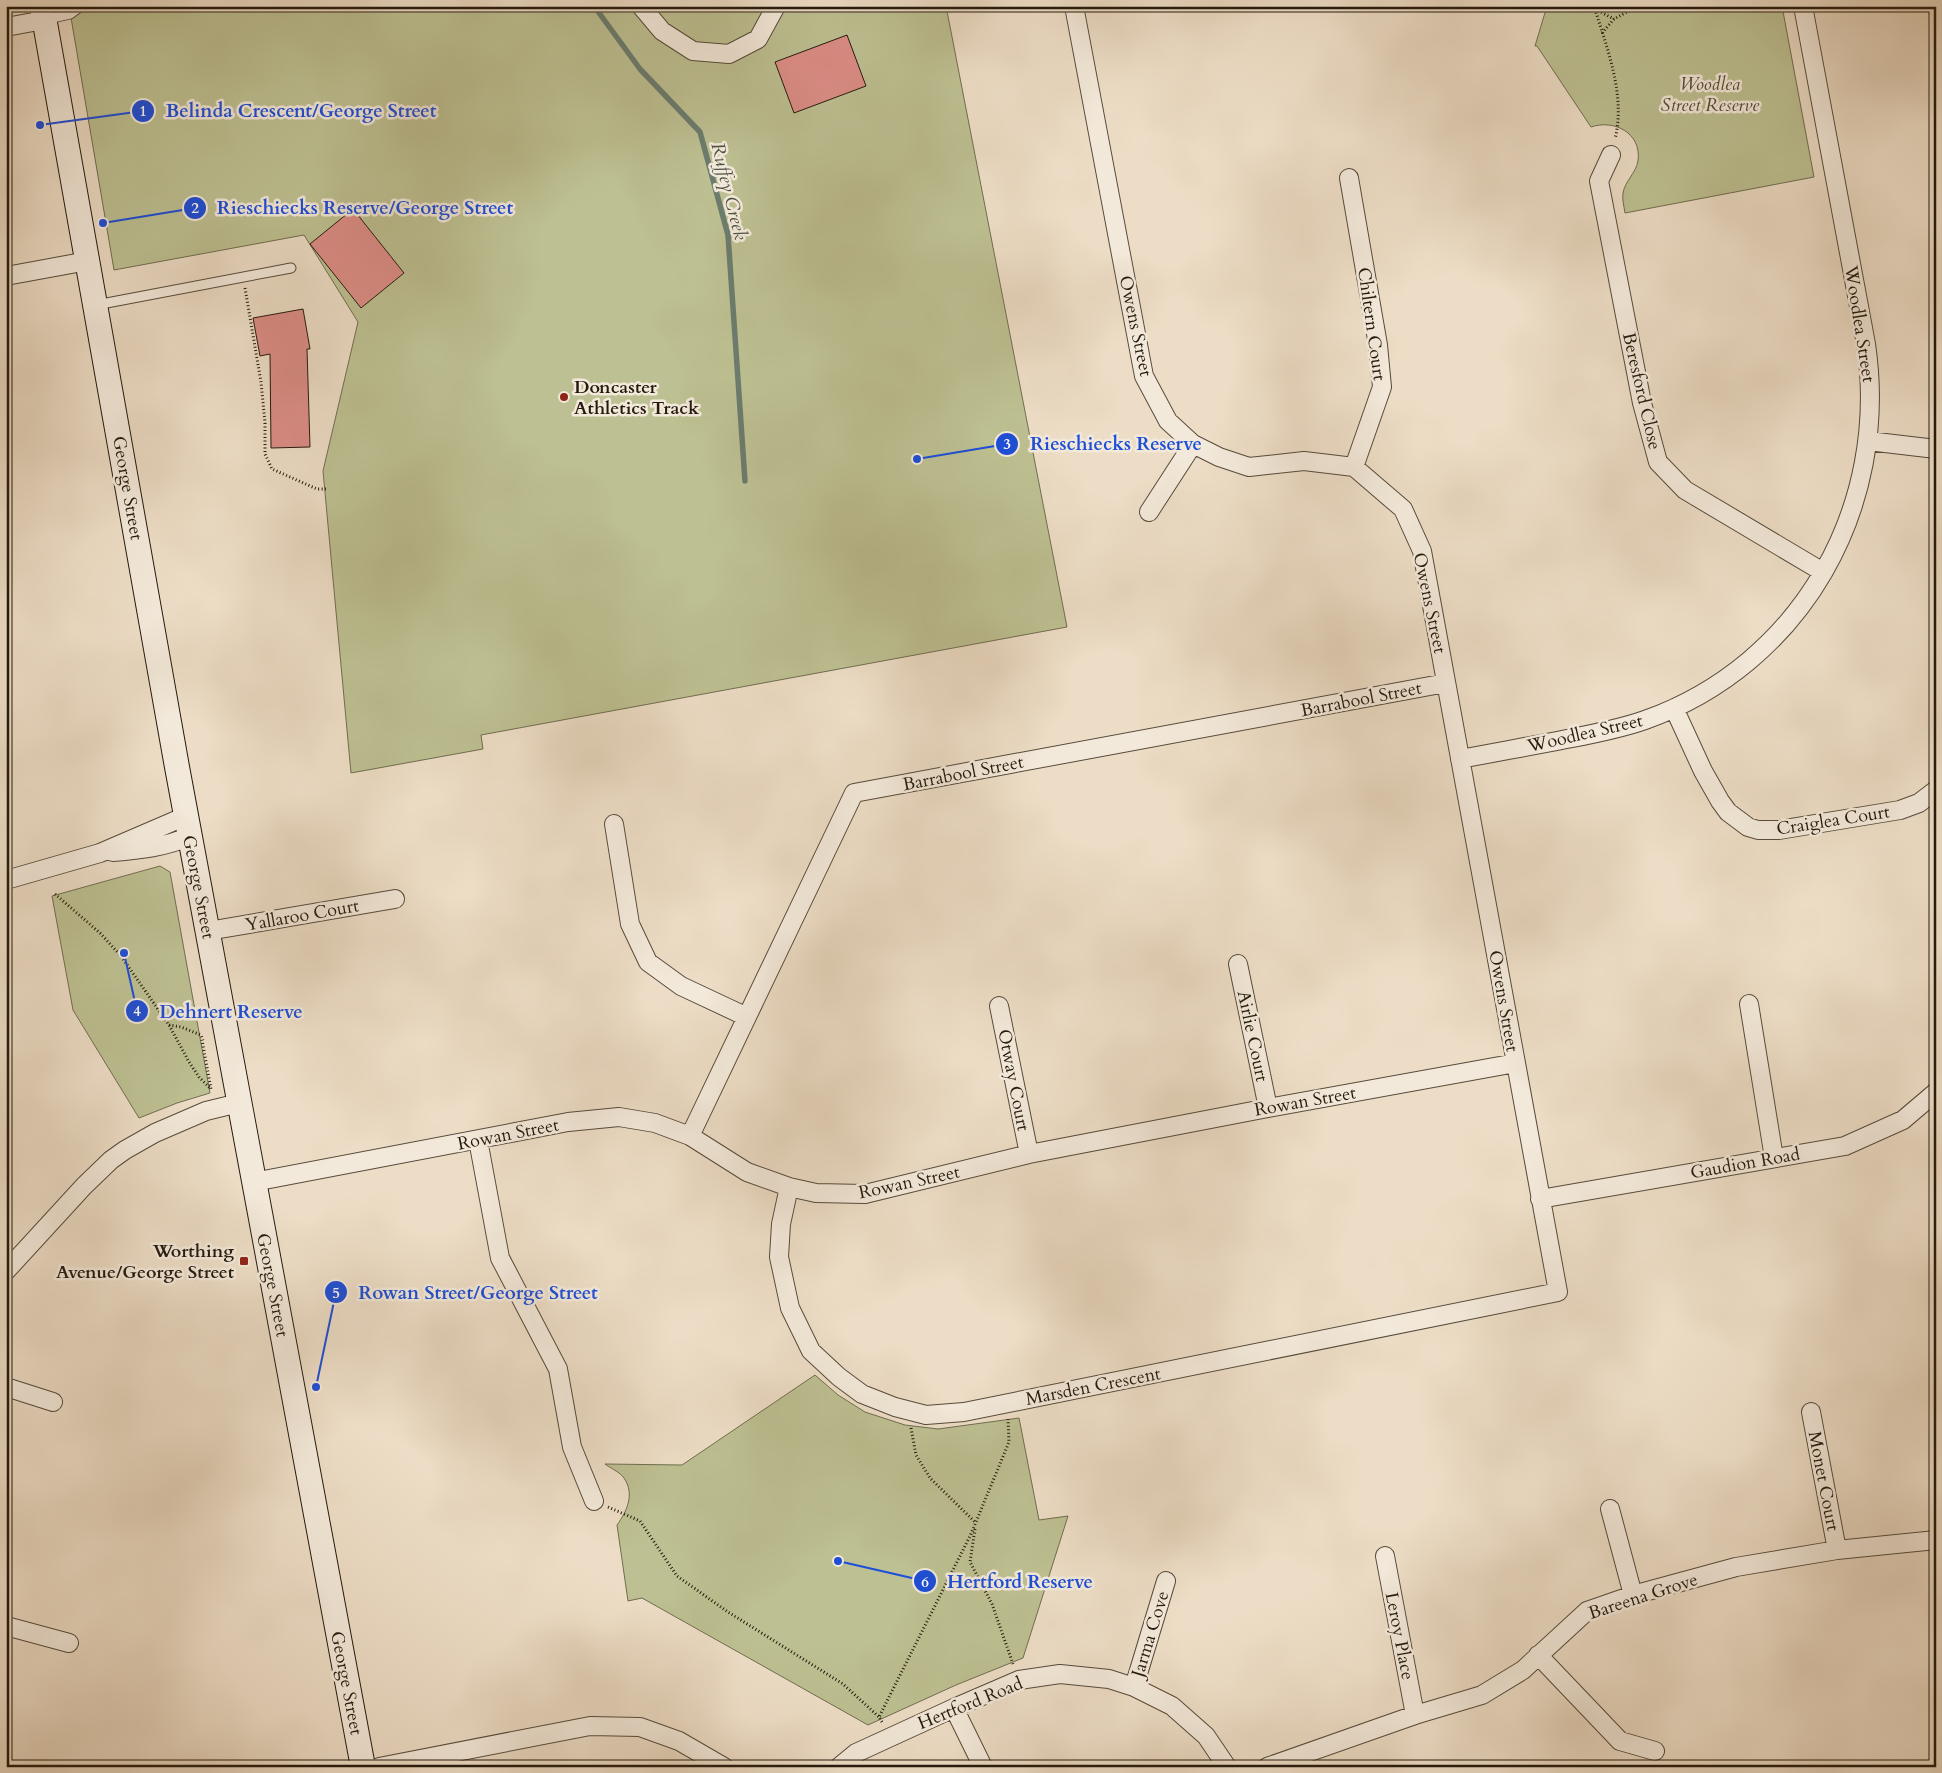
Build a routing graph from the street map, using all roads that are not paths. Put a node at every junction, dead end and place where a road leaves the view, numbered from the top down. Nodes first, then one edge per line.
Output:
1 (81, 6) edge
2 (641, 6) edge
3 (776, 6) edge
4 (1074, 6) edge
5 (1803, 6) edge
6 (43, 13) edge
7 (6, 27) edge
8 (1610, 155) road end
9 (1349, 178) dead end
10 (88, 261) junction
11 (291, 268) dead end
12 (6, 276) edge
13 (96, 305) junction
14 (1868, 441) junction
15 (1192, 444) junction
16 (1936, 449) edge
17 (1354, 467) junction
18 (1148, 512) dead end
19 (1823, 572) junction
20 (1446, 683) junction
21 (1674, 708) junction
22 (1460, 759) junction
23 (1936, 790) edge
24 (614, 824) dead end
25 (188, 826) junction
26 (6, 880) edge
27 (395, 899) dead end
28 (208, 931) junction
29 (1238, 964) dead end
30 (1749, 1004) dead end
31 (999, 1006) dead end
32 (747, 1018) junction
33 (1516, 1063) junction
34 (1936, 1092) edge
35 (1268, 1108) junction
36 (240, 1109) junction
37 (690, 1136) junction
38 (478, 1140) junction
39 (1029, 1154) junction
40 (1774, 1158) junction
41 (254, 1182) junction
42 (789, 1187) junction
43 (1540, 1199) junction
44 (6, 1271) edge
45 (1558, 1292) joint
46 (6, 1387) edge
47 (53, 1402) dead end
48 (1811, 1412) dead end
49 (594, 1501) road end
50 (1610, 1509) dead end
51 (1936, 1540) edge
52 (1837, 1550) junction
53 (1384, 1556) dead end
54 (1166, 1581) dead end
55 (1633, 1595) junction
56 (6, 1626) edge
57 (69, 1643) dead end
58 (1538, 1655) junction
59 (1134, 1687) junction
60 (954, 1708) junction
61 (1415, 1715) junction
62 (1654, 1751) dead end
63 (363, 1767) edge
64 (379, 1767) edge
65 (724, 1767) edge
66 (839, 1767) edge
67 (983, 1767) edge
68 (1227, 1767) edge
69 (1267, 1767) edge

1 - 6 lane
2 - 3 street
4 - 15 street, Owens Street
5 - 14 street, Woodlea Street
6 - 7 street
6 - 10 main road, George Street
8 - 19 street, Beresford Close
9 - 17 street, Chiltern Court
10 - 12 street
10 - 13 main road, George Street
11 - 13 lane
13 - 25 main road, George Street
14 - 16 street
14 - 19 street, Woodlea Street
15 - 17 street, Owens Street
15 - 18 street
17 - 20 street, Owens Street
19 - 21 street, Woodlea Street
20 - 22 street, Owens Street
20 - 32 street, Barrabool Street
21 - 22 street, Woodlea Street
21 - 23 street, Craiglea Court
22 - 33 street, Owens Street
24 - 32 street
25 - 26 street
25 - 28 main road, George Street
27 - 28 street, Yallaroo Court
28 - 36 main road, George Street
29 - 35 street, Airlie Court
30 - 40 street
31 - 39 street, Otway Court
32 - 37 street, Barrabool Street
33 - 35 street, Rowan Street
33 - 43 street, Owens Street
34 - 40 street, Gaudion Road
35 - 39 street, Rowan Street
36 - 41 main road, George Street
36 - 44 street
37 - 38 street, Rowan Street
37 - 42 street, Rowan Street
38 - 41 street, Rowan Street
38 - 49 street
39 - 42 street, Rowan Street
40 - 43 street, Gaudion Road
41 - 63 main road, George Street
42 - 45 street, Marsden Crescent
43 - 45 street, Owens Street
46 - 47 street
48 - 52 street, Monet Court
50 - 55 street
51 - 52 street, Bareena Grove
52 - 55 street, Bareena Grove
53 - 61 street, Leroy Place
54 - 59 street, Jarma Cove
55 - 58 street, Bareena Grove
56 - 57 street
58 - 61 street, Bareena Grove
58 - 62 street
59 - 60 street, Hertford Road
59 - 68 street, Hertford Road
60 - 66 street, Hertford Road
60 - 67 street
61 - 69 street, Bareena Grove
64 - 65 street

